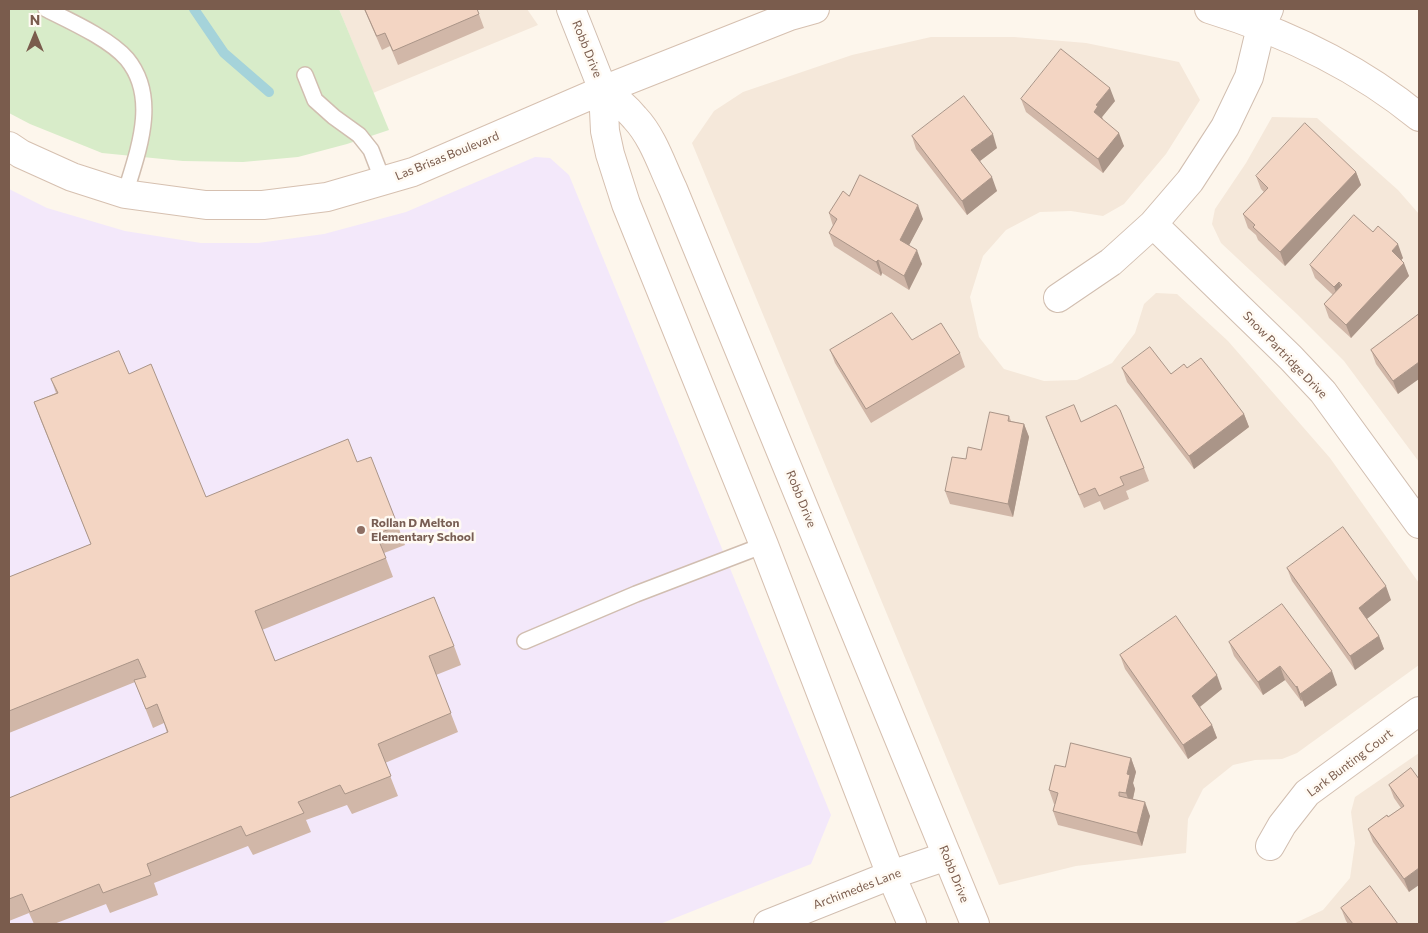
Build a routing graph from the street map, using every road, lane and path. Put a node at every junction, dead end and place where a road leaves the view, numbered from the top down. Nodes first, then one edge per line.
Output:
1 (46, 9) edge
2 (570, 9) edge
3 (815, 9) edge
4 (1209, 9) edge
5 (1265, 18) edge
6 (304, 75) dead end
7 (604, 90) junction
8 (1419, 117) edge
9 (9, 146) edge
10 (382, 181) junction
11 (125, 194) junction
12 (1153, 224) junction
13 (1058, 298) dead end
14 (1419, 524) edge
15 (764, 545) junction
16 (526, 641) dead end
17 (1419, 711) edge
18 (1270, 846) dead end
19 (947, 856) junction
20 (891, 876) junction
21 (768, 924) edge
22 (912, 924) edge
23 (975, 924) edge

1 - 11 lane
2 - 7 street, Robb Drive
3 - 7 street, Las Brisas Boulevard
4 - 5 street
5 - 8 street
5 - 12 street
6 - 10 lane
7 - 10 street, Las Brisas Boulevard
7 - 15 street, Robb Drive
7 - 19 street, Robb Drive
9 - 11 street, Las Brisas Boulevard
10 - 11 street, Las Brisas Boulevard
12 - 13 street
12 - 14 street, Snow Partridge Drive
15 - 16 lane
15 - 20 street, Robb Drive
17 - 18 street, Lark Bunting Court
19 - 20 street, Archimedes Lane
19 - 23 street, Robb Drive
20 - 21 street, Archimedes Lane
20 - 22 street, Robb Drive

